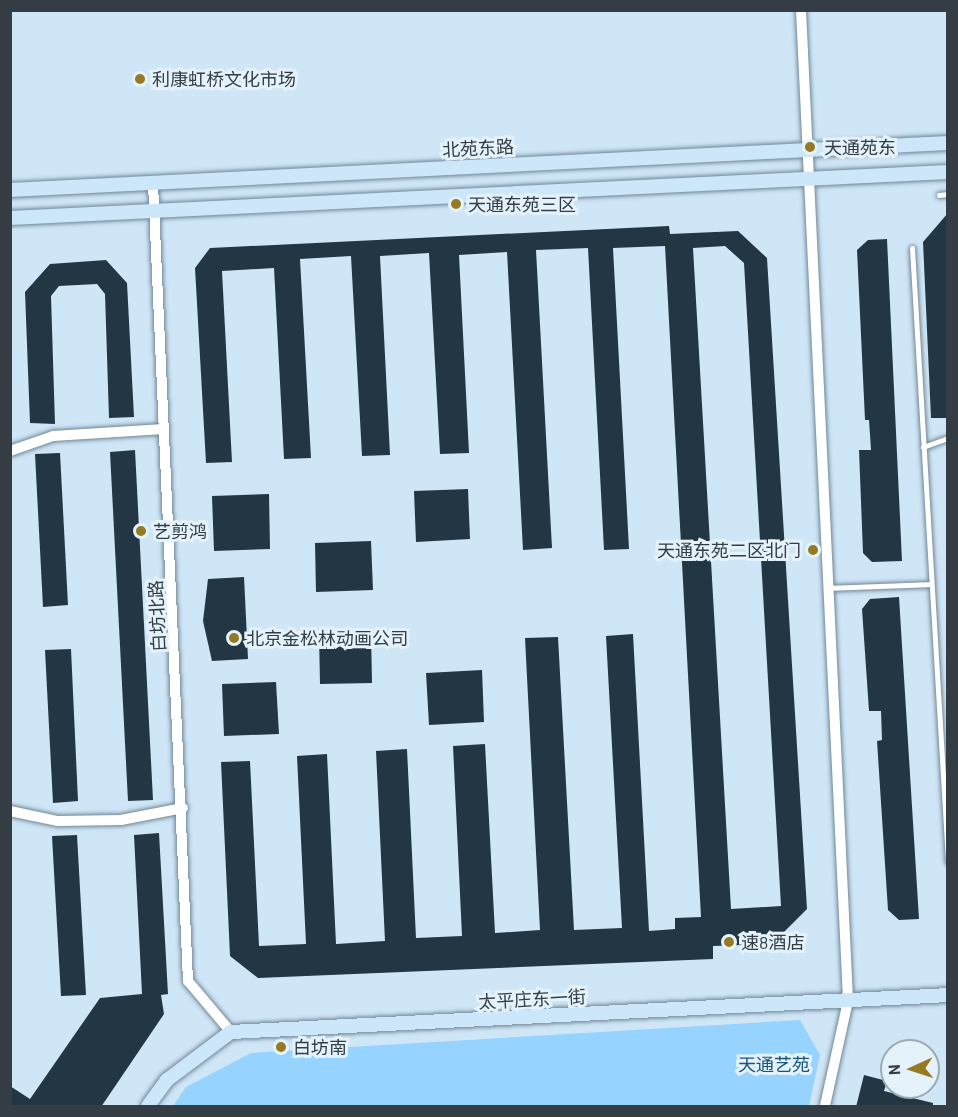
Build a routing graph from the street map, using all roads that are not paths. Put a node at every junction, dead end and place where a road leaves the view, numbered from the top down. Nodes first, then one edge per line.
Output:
1 (801, 10) edge
2 (948, 143) edge
3 (807, 150) junction
4 (948, 172) edge
5 (808, 179) junction
6 (153, 183) junction
7 (10, 190) edge
8 (948, 194) edge
9 (939, 195) dead end
10 (154, 211) junction
11 (10, 218) edge
12 (912, 248) dead end
13 (164, 429) junction
14 (948, 438) edge
15 (923, 447) junction
16 (10, 451) edge
17 (931, 584) junction
18 (827, 589) junction
19 (948, 735) edge
20 (940, 736) junction
21 (183, 808) junction
22 (10, 811) edge
23 (948, 862) edge
24 (948, 995) edge
25 (848, 1001) junction
26 (231, 1032) junction
27 (148, 1107) edge
28 (825, 1107) edge

1 - 3 street
2 - 3 main road, 北苑东路
3 - 5 street
3 - 6 main road, 北苑东路
4 - 5 main road
5 - 10 main road
5 - 18 street
6 - 7 main road, 北苑东路
6 - 10 street, 白坊北路
8 - 9 lane
10 - 11 main road
10 - 13 street, 白坊北路
12 - 15 lane
13 - 16 street
13 - 21 street, 白坊北路
14 - 15 lane
15 - 17 lane
17 - 18 lane
17 - 20 lane
18 - 25 street
19 - 20 lane
20 - 23 lane
21 - 22 street
21 - 26 street, 白坊北路
24 - 25 main road, 太平庄东一街
25 - 26 main road, 太平庄东一街
25 - 28 street
26 - 27 main road

